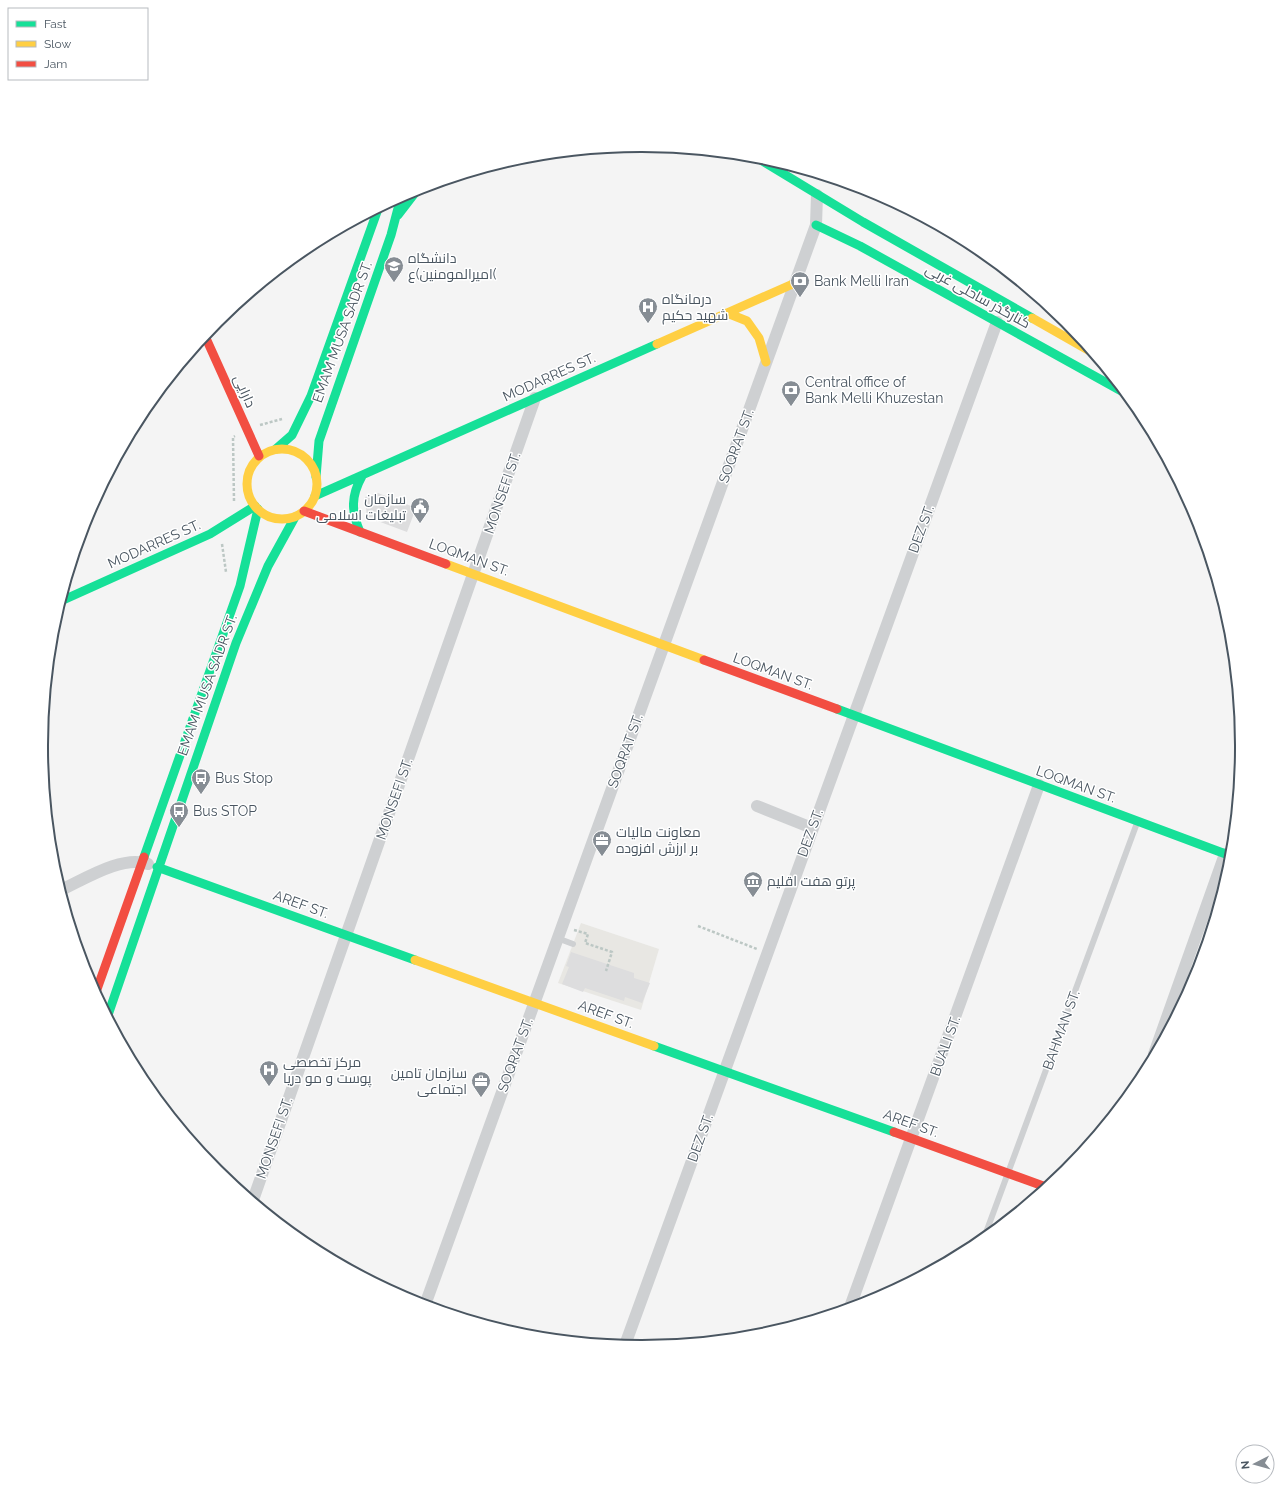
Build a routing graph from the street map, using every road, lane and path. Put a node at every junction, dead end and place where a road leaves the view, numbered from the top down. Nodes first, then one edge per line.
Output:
1 (774, 168) edge
2 (817, 195) junction
3 (410, 200) edge
4 (399, 205) edge
5 (376, 216) edge
6 (396, 218) junction
7 (368, 220) edge
8 (816, 225) junction
9 (372, 229) junction
10 (795, 283) junction
11 (727, 313) junction
12 (996, 322) junction
13 (208, 342) edge
14 (1078, 344) edge
15 (766, 362) junction
16 (1113, 386) edge
17 (535, 398) junction
18 (299, 420) junction
19 (247, 429) junction
20 (276, 449) junction
21 (259, 456) junction
22 (362, 476) junction
23 (316, 478) junction
24 (315, 496) junction
25 (234, 504) dead end
26 (256, 508) junction
27 (304, 511) junction
28 (295, 516) junction
29 (220, 528) junction
30 (360, 532) junction
31 (474, 574) junction
32 (227, 579) dead end
33 (66, 599) edge
34 (664, 645) junction
35 (853, 715) junction
36 (1039, 785) junction
37 (757, 806) dead end
38 (1137, 821) junction
39 (812, 828) junction
40 (1225, 854) edge
41 (141, 862) junction
42 (156, 867) junction
43 (1222, 872) edge
44 (65, 888) edge
45 (562, 926) junction
46 (698, 926) dead end
47 (346, 935) junction
48 (557, 938) junction
49 (573, 944) dead end
50 (767, 952) junction
51 (606, 971) dead end
52 (98, 985) edge
53 (534, 1003) junction
54 (110, 1009) edge
55 (1165, 1025) edge
56 (724, 1071) junction
57 (911, 1138) junction
58 (1008, 1173) junction
59 (1041, 1185) edge
60 (254, 1196) edge
61 (988, 1227) edge
62 (427, 1299) edge
63 (852, 1300) edge
64 (627, 1339) edge

1 - 2 street
2 - 8 street, SOQRAT ST.
2 - 14 street
3 - 6 street
4 - 6 street, EMAM MUSA SADR ST.
5 - 9 street, EMAM MUSA SADR ST.
6 - 23 street, EMAM MUSA SADR ST.
7 - 9 street
8 - 10 street, SOQRAT ST.
8 - 12 street, کنارگذر ساحلی غربی
9 - 18 street, EMAM MUSA SADR ST.
10 - 11 street, MODARRES ST.
10 - 15 street, SOQRAT ST.
11 - 15 street
11 - 17 street, MODARRES ST.
12 - 16 street, کنارگذر ساحلی غربی
12 - 35 street, DEZ ST.
13 - 19 street, دارایی
15 - 34 street, SOQRAT ST.
17 - 22 street, MODARRES ST.
17 - 31 street, MONSEFI ST.
18 - 19 path
18 - 20 street, EMAM MUSA SADR ST.
19 - 21 street, دارایی
19 - 25 path
20 - 21 street
20 - 23 street
21 - 26 street
22 - 24 street, MODARRES ST.
22 - 30 street
23 - 24 street
24 - 27 street
26 - 28 street
26 - 29 street, MODARRES ST.
26 - 41 street, EMAM MUSA SADR ST.
27 - 28 street
27 - 30 street, LOQMAN ST.
28 - 42 street, EMAM MUSA SADR ST.
29 - 32 path
29 - 33 street, MODARRES ST.
30 - 31 street, LOQMAN ST.
31 - 34 street, LOQMAN ST.
31 - 47 street, MONSEFI ST.
34 - 35 street, LOQMAN ST.
34 - 45 street, SOQRAT ST.
35 - 36 street, LOQMAN ST.
35 - 39 street, DEZ ST.
36 - 38 street, LOQMAN ST.
36 - 57 street, BUALI ST.
37 - 39 street
38 - 40 street, LOQMAN ST.
38 - 58 lane, BAHMAN ST.
39 - 50 street, DEZ ST.
41 - 42 street
41 - 44 street
41 - 52 street, EMAM MUSA SADR ST.
42 - 47 street, AREF ST.
42 - 54 street, EMAM MUSA SADR ST.
43 - 55 street
45 - 48 street, SOQRAT ST.
45 - 51 path
46 - 50 path
47 - 53 street, AREF ST.
47 - 60 street, MONSEFI ST.
48 - 49 lane
48 - 53 street, SOQRAT ST.
50 - 56 street, DEZ ST.
53 - 56 street, AREF ST.
53 - 62 street, SOQRAT ST.
56 - 57 street, AREF ST.
56 - 64 street, DEZ ST.
57 - 58 street, AREF ST.
57 - 63 street, BUALI ST.
58 - 59 street, AREF ST.
58 - 61 lane, BAHMAN ST.

